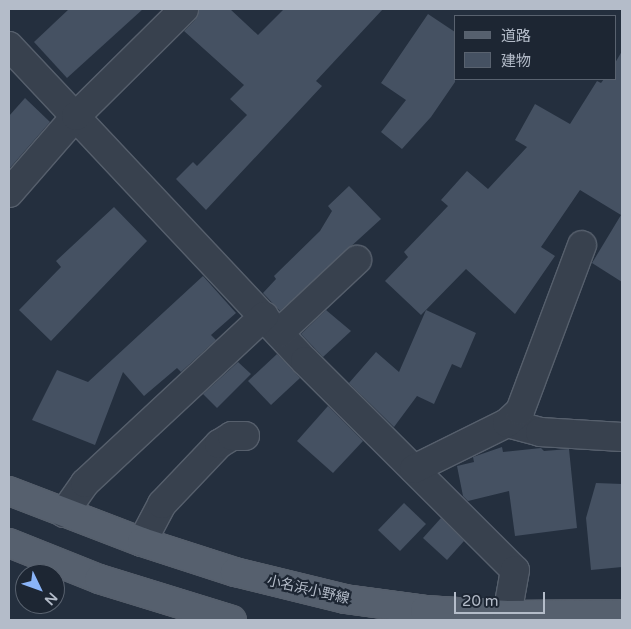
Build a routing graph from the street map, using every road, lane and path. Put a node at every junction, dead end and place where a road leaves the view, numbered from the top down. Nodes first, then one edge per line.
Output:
1 (184, 9) edge
2 (9, 46) edge
3 (76, 116) junction
4 (9, 192) edge
5 (582, 245) dead end
6 (357, 260) dead end
7 (272, 324) junction
8 (507, 423) junction
9 (245, 436) dead end
10 (622, 437) edge
11 (414, 469) junction
12 (9, 491) edge
13 (64, 513) junction
14 (142, 542) junction
15 (9, 543) edge
16 (622, 614) edge
17 (507, 615) junction
18 (232, 620) edge

1 - 3 street
2 - 3 street
3 - 4 street
3 - 7 street
5 - 8 street
6 - 7 street
7 - 11 street
7 - 13 street
8 - 10 street
8 - 11 street
9 - 14 street
11 - 17 street
12 - 13 main road, 小名浜小野線
13 - 14 main road, 小名浜小野線
14 - 17 main road, 小名浜小野線
15 - 18 main road
16 - 17 main road, 小名浜小野線

